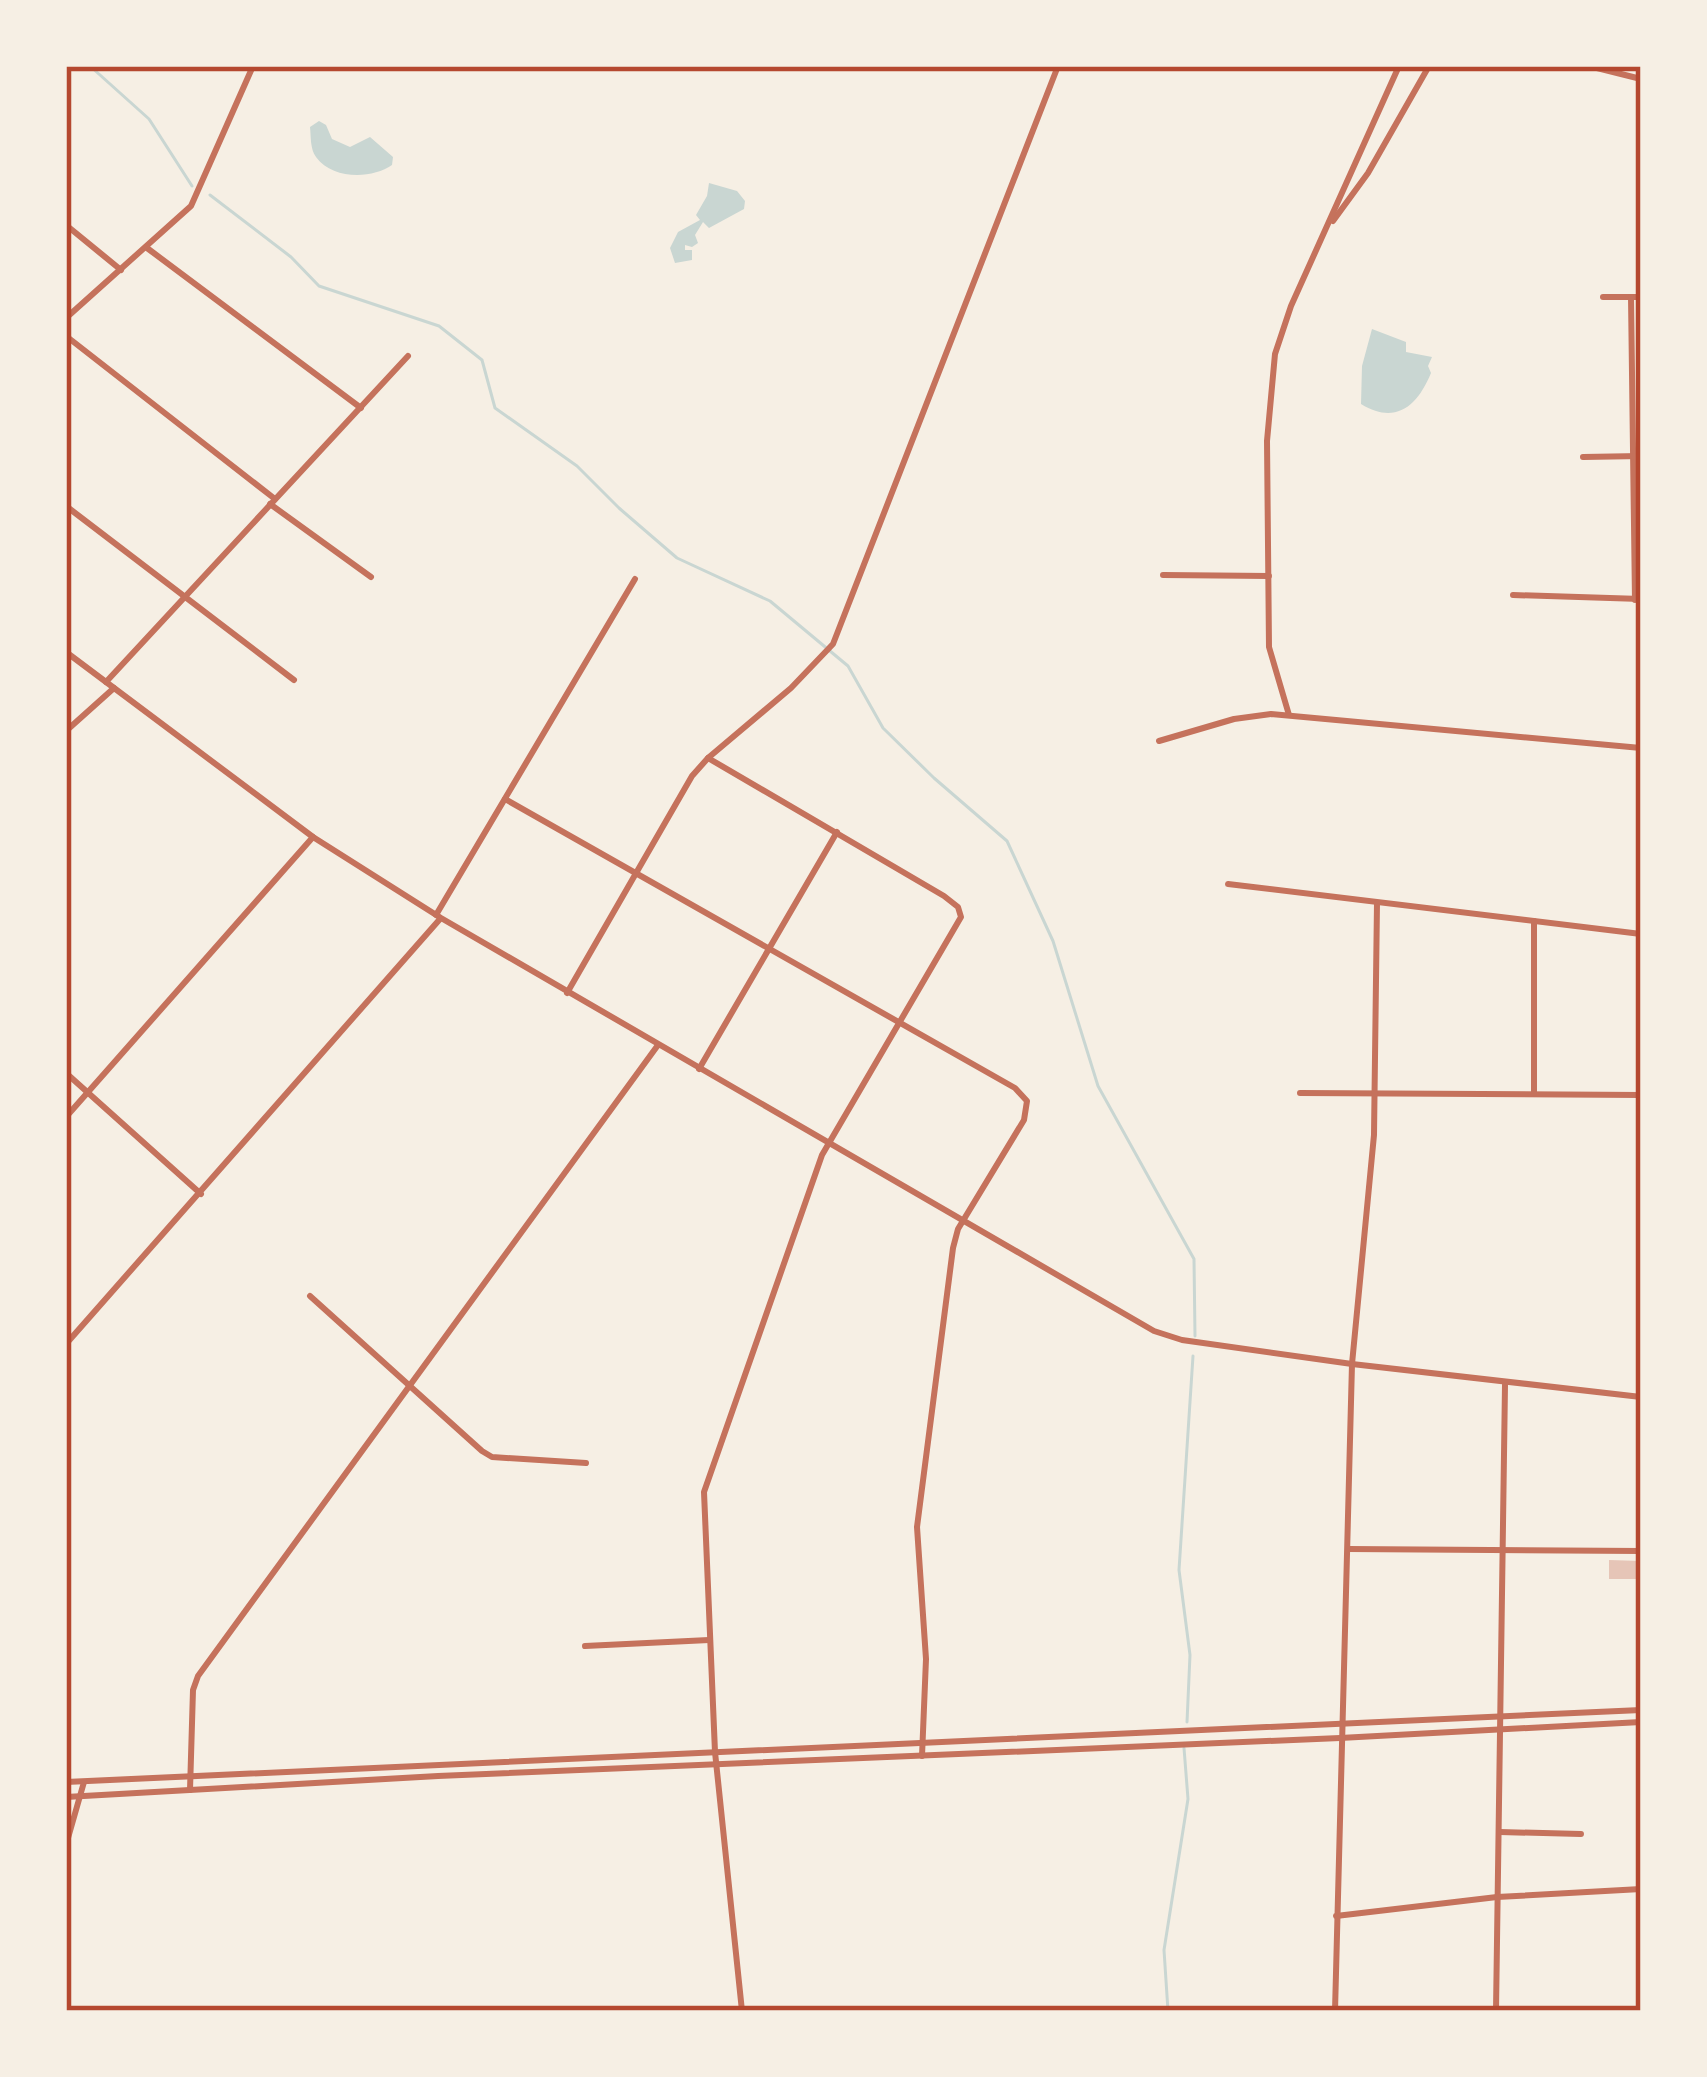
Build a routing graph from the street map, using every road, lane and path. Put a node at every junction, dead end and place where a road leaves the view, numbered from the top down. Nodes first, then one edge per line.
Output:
1 (254, 66) edge
2 (1058, 66) edge
3 (1399, 66) edge
4 (1429, 66) edge
5 (1589, 66) edge
6 (1641, 79) edge
7 (66, 225) edge
8 (1327, 228) junction
9 (146, 248) junction
10 (121, 270) junction
11 (1603, 297) dead end
12 (1631, 297) junction
13 (1641, 297) edge
14 (66, 318) edge
15 (66, 336) edge
16 (408, 356) dead end
17 (361, 408) junction
18 (1637, 456) edge
19 (1583, 457) dead end
20 (273, 501) junction
21 (66, 506) edge
22 (1163, 575) dead end
23 (1268, 576) junction
24 (371, 577) dead end
25 (635, 579) dead end
26 (1513, 595) dead end
27 (183, 598) junction
28 (1638, 600) edge
29 (66, 652) edge
30 (294, 680) dead end
31 (110, 685) junction
32 (1289, 715) junction
33 (66, 731) edge
34 (1159, 742) dead end
35 (1641, 748) edge
36 (708, 758) junction
37 (505, 799) junction
38 (837, 832) junction
39 (313, 837) junction
40 (639, 873) junction
41 (1228, 884) dead end
42 (1377, 903) junction
43 (438, 917) junction
44 (1534, 921) junction
45 (1641, 934) edge
46 (768, 949) junction
47 (566, 993) junction
48 (899, 1026) junction
49 (658, 1045) junction
50 (699, 1069) junction
51 (66, 1073) edge
52 (1373, 1092) junction
53 (88, 1093) junction
54 (1300, 1093) dead end
55 (1534, 1093) junction
56 (1641, 1095) edge
57 (66, 1117) edge
58 (828, 1144) junction
59 (201, 1193) junction
60 (962, 1222) junction
61 (310, 1296) dead end
62 (66, 1344) edge
63 (1352, 1364) junction
64 (1505, 1383) junction
65 (410, 1388) junction
66 (1641, 1397) edge
67 (586, 1463) dead end
68 (1348, 1549) junction
69 (1505, 1551) junction
70 (1641, 1551) edge
71 (709, 1640) junction
72 (584, 1646) dead end
73 (1641, 1710) edge
74 (1503, 1718) junction
75 (1641, 1722) edge
76 (1343, 1725) junction
77 (921, 1743) junction
78 (715, 1752) junction
79 (922, 1756) junction
80 (190, 1776) junction
81 (66, 1782) edge
82 (84, 1782) junction
83 (190, 1790) junction
84 (82, 1796) junction
85 (66, 1797) edge
86 (1499, 1832) junction
87 (1581, 1834) dead end
88 (66, 1845) edge
89 (1641, 1889) edge
90 (1497, 1898) junction
91 (1336, 1916) junction
92 (742, 2011) edge
93 (1335, 2011) edge
94 (1496, 2011) edge

1 - 9 street
2 - 36 street
3 - 8 street
4 - 8 street
5 - 6 street
7 - 10 street
8 - 23 street
9 - 10 street
9 - 17 street
10 - 14 street
11 - 12 street
12 - 13 street
12 - 18 street
15 - 20 street
16 - 17 street
17 - 20 street
18 - 19 street
18 - 28 street
20 - 24 street
20 - 27 street
21 - 27 street
22 - 23 street
23 - 32 street
25 - 37 street
26 - 28 street
27 - 30 street
27 - 31 street
29 - 31 street
31 - 33 street
31 - 39 street
32 - 34 street
32 - 35 street
36 - 38 street
36 - 40 street
37 - 40 street
37 - 43 street
38 - 46 street
38 - 48 street
39 - 43 street
39 - 53 street
40 - 46 street
40 - 47 street
41 - 42 street
42 - 44 street
42 - 52 street
43 - 47 street
43 - 59 street
44 - 45 street
44 - 55 street
46 - 48 street
46 - 50 street
47 - 49 street
48 - 58 street
48 - 60 street
49 - 50 street
49 - 65 street
50 - 58 street
51 - 53 street
52 - 54 street
52 - 55 street
52 - 63 street
53 - 57 street
53 - 59 street
55 - 56 street
58 - 60 street
58 - 71 street
59 - 62 street
60 - 63 street
60 - 77 street
61 - 65 street
63 - 64 street
63 - 68 street
64 - 66 street
64 - 69 street
65 - 67 street
65 - 80 street
68 - 69 street
68 - 76 street
69 - 70 street
69 - 74 street
71 - 72 street
71 - 78 street
73 - 74 street
74 - 76 street
74 - 86 street
75 - 79 street
76 - 77 street
76 - 91 street
77 - 78 street
77 - 79 street
78 - 80 street
78 - 92 street
79 - 83 street
80 - 82 street
80 - 83 street
81 - 82 street
82 - 84 street
83 - 84 street
84 - 85 street
84 - 88 street
86 - 87 street
86 - 90 street
89 - 90 street
90 - 91 street
90 - 94 street
91 - 93 street

